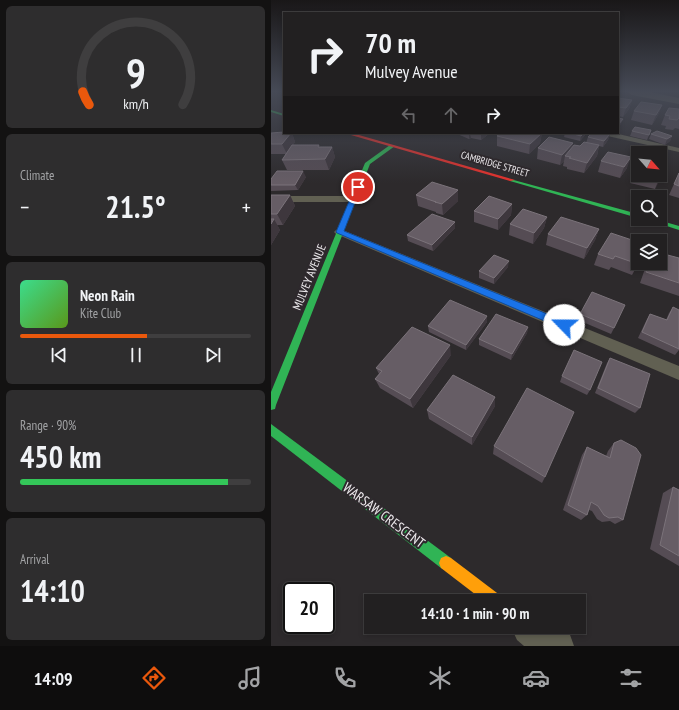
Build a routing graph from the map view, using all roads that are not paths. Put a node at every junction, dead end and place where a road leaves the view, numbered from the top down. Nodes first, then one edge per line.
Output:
1 (349, 134) edge
2 (607, 134) edge
3 (391, 146) junction
4 (679, 150) edge
5 (271, 199) edge
6 (353, 199) junction
7 (631, 214) edge
8 (667, 225) edge
9 (679, 228) edge
10 (340, 232) junction
11 (679, 373) edge
12 (271, 405) edge
13 (271, 429) edge
14 (487, 594) edge

1 - 3 street, CAMBRIDGE STREET
2 - 4 lane
3 - 6 street, MULVEY AVENUE
3 - 7 street, CAMBRIDGE STREET
5 - 6 lane
6 - 10 street, MULVEY AVENUE
8 - 9 street
10 - 11 lane
10 - 12 street, MULVEY AVENUE
13 - 14 street, WARSAW CRESCENT

